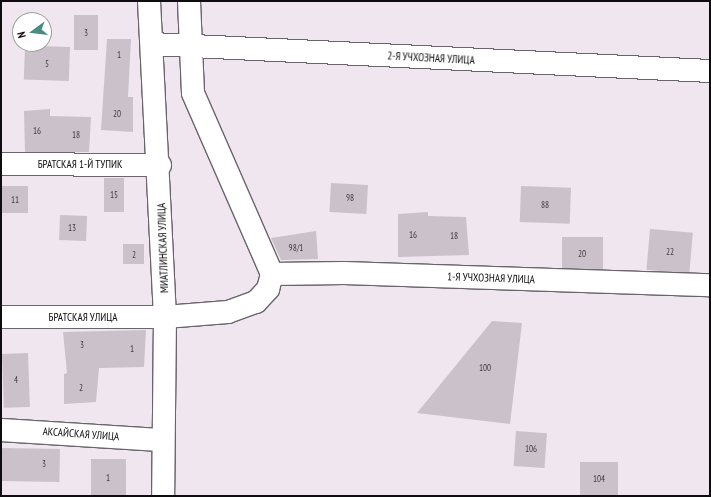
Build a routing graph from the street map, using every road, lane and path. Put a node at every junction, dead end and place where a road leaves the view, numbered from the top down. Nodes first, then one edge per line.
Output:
1 (150, 1) edge
2 (189, 1) edge
3 (152, 44) junction
4 (189, 48) junction
5 (710, 71) edge
6 (1, 164) edge
7 (160, 165) junction
8 (272, 274) junction
9 (710, 285) edge
10 (1, 317) edge
11 (165, 317) junction
12 (1, 430) edge
13 (161, 440) junction
14 (163, 496) edge

1 - 3 street, МИАТЛИНСКАЯ УЛИЦА
2 - 4 street
3 - 4 street, 2-Я УЧХОЗНАЯ УЛИЦА
3 - 7 street, МИАТЛИНСКАЯ УЛИЦА
4 - 5 street, 2-Я УЧХОЗНАЯ УЛИЦА
4 - 8 street
6 - 7 street, БРАТСКАЯ 1-Й ТУПИК
7 - 11 street, МИАТЛИНСКАЯ УЛИЦА
8 - 9 street, 1-Я УЧХОЗНАЯ УЛИЦА
8 - 11 street, БРАТСКАЯ УЛИЦА
10 - 11 street, БРАТСКАЯ УЛИЦА
11 - 13 street, МИАТЛИНСКАЯ УЛИЦА
12 - 13 street, АКСАЙСКАЯ УЛИЦА
13 - 14 street, МИАТЛИНСКАЯ УЛИЦА

